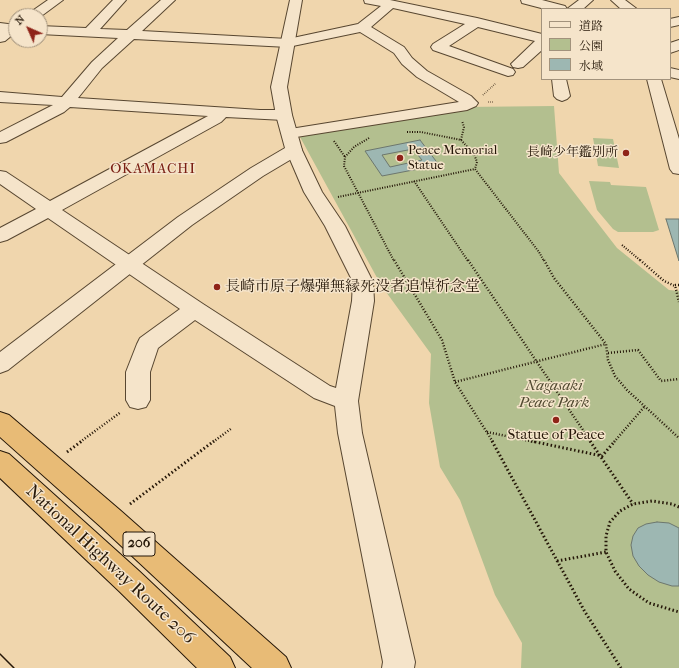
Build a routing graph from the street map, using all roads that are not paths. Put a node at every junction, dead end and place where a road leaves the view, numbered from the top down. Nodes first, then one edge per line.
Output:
1 (57, 0) edge
2 (120, 0) edge
3 (169, 0) edge
4 (296, 0) edge
5 (370, 0) edge
6 (527, 0) edge
7 (586, 0) edge
8 (617, 0) edge
9 (391, 4) junction
10 (44, 8) edge
11 (556, 8) edge
12 (575, 8) edge
13 (629, 8) edge
14 (477, 22) junction
15 (362, 27) junction
16 (48, 30) edge
17 (8, 31) edge
18 (89, 33) junction
19 (129, 35) junction
20 (0, 38) edge
21 (541, 38) edge
22 (288, 44) junction
23 (559, 80) edge
24 (654, 80) edge
25 (562, 96) dead end
26 (0, 97) edge
27 (66, 102) junction
28 (220, 113) junction
29 (284, 115) junction
30 (0, 138) edge
31 (292, 142) junction
32 (679, 169) edge
33 (0, 176) edge
34 (49, 208) junction
35 (0, 236) edge
36 (130, 264) junction
37 (195, 309) junction
38 (0, 364) edge
39 (138, 400) road end
40 (346, 401) junction
41 (0, 422) edge
42 (0, 462) edge
43 (219, 668) edge
44 (275, 668) edge
45 (398, 668) edge

1 - 10 street
2 - 18 street
3 - 19 street
4 - 22 street
5 - 9 street
6 - 11 street
7 - 12 street
8 - 13 street
9 - 14 street
9 - 15 street
14 - 21 street
14 - 21 street
15 - 22 street
15 - 31 street
16 - 18 street
17 - 20 street
18 - 19 street
19 - 22 street
19 - 27 street
22 - 29 street
23 - 25 street
24 - 32 street
26 - 27 street
27 - 28 street
27 - 30 street
28 - 29 street
28 - 34 street
29 - 31 street
31 - 36 street
31 - 40 street
33 - 34 street
34 - 35 street
34 - 36 street
36 - 37 street
36 - 38 street
37 - 39 street
37 - 40 street
40 - 45 street
41 - 44 highway, National Highway Route 206 / 206
42 - 43 highway, National Highway Route 206 / 206

